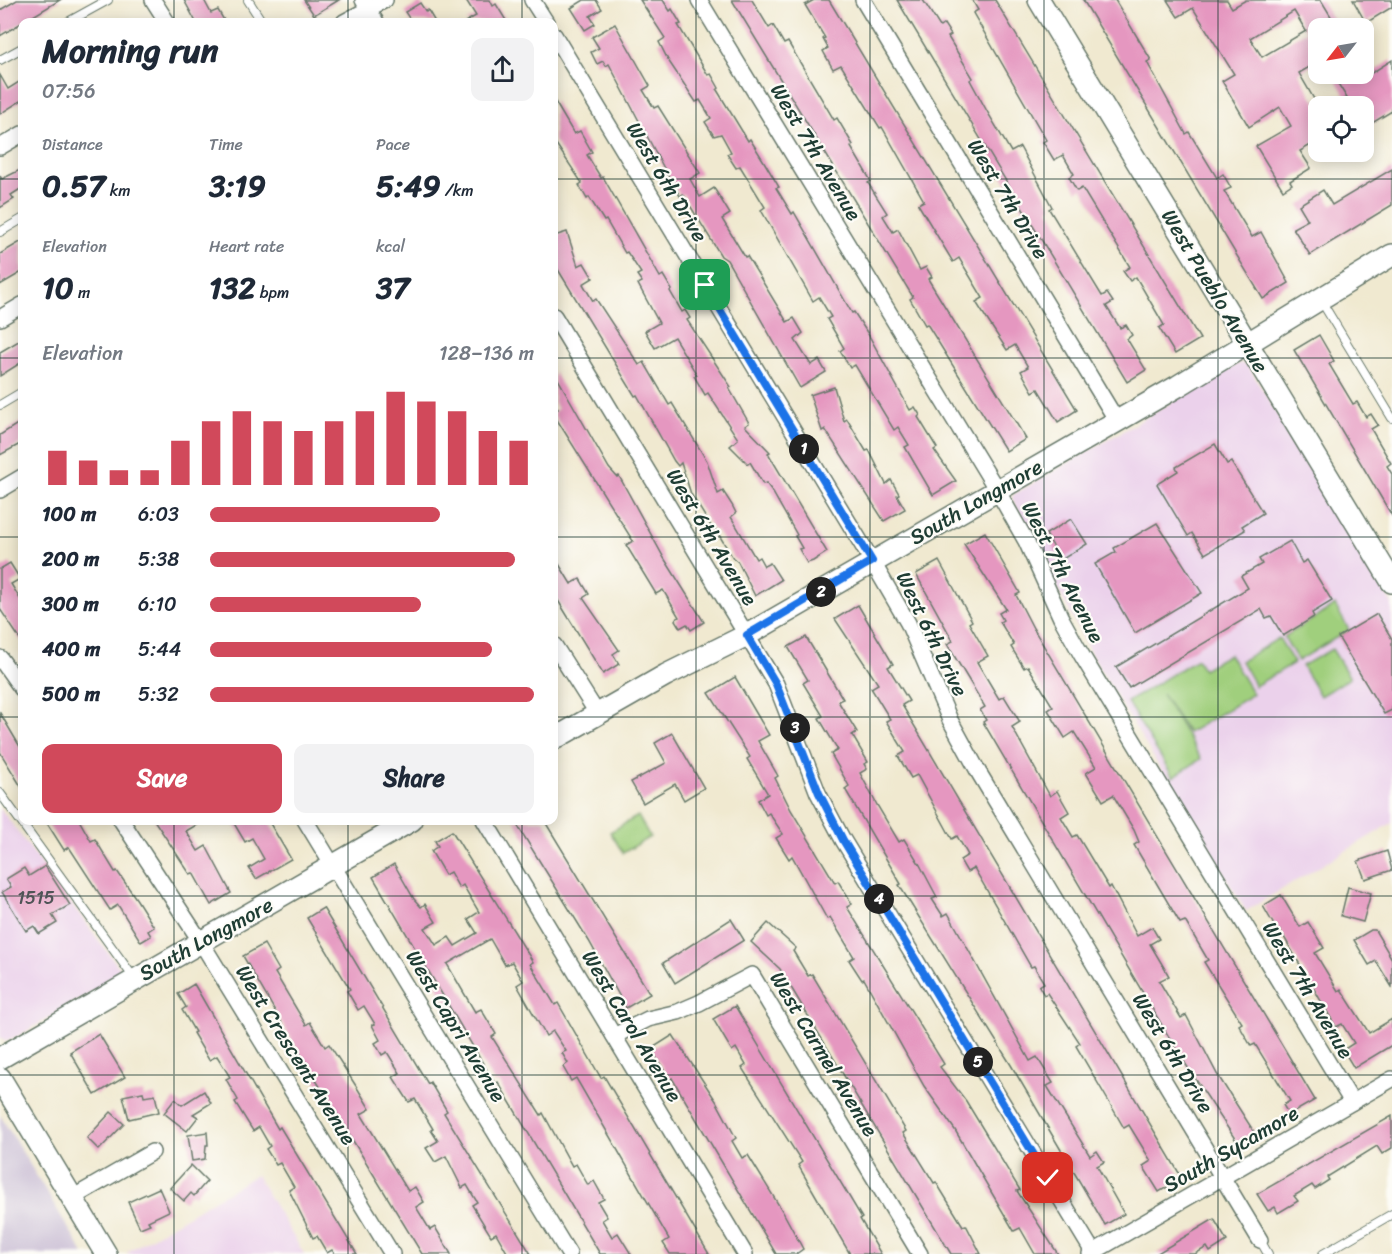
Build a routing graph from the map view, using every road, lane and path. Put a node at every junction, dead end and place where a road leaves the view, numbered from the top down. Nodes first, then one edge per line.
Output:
1 (108, 0) edge
2 (153, 0) edge
3 (248, 0) edge
4 (385, 0) edge
5 (532, 0) edge
6 (699, 0) edge
7 (863, 0) edge
8 (1039, 0) edge
9 (369, 11) edge
10 (75, 18) edge
11 (164, 18) edge
12 (259, 18) edge
13 (353, 18) edge
14 (543, 18) edge
15 (558, 42) edge
16 (18, 50) edge
17 (0, 60) edge
18 (18, 136) edge
19 (0, 147) edge
20 (18, 221) edge
21 (0, 232) edge
22 (1392, 255) edge
23 (1320, 298) junction
24 (18, 307) edge
25 (0, 318) edge
26 (558, 323) edge
27 (1247, 345) junction
28 (18, 394) edge
29 (0, 405) edge
30 (1392, 418) edge
31 (1117, 420) junction
32 (18, 479) edge
33 (997, 489) junction
34 (0, 490) edge
35 (872, 561) junction
36 (1392, 582) edge
37 (747, 635) junction
38 (558, 651) edge
39 (0, 657) edge
40 (18, 683) edge
41 (597, 713) junction
42 (558, 737) edge
43 (0, 794) edge
44 (18, 819) edge
45 (23, 825) edge
46 (124, 825) edge
47 (308, 825) edge
48 (404, 825) edge
49 (487, 825) edge
50 (334, 866) junction
51 (201, 942) junction
52 (135, 979) junction
53 (614, 1036) junction
54 (0, 1058) edge
55 (0, 1078) edge
56 (1392, 1079) edge
57 (1352, 1102) junction
58 (152, 1152) dead end
59 (1224, 1178) junction
60 (72, 1197) junction
61 (1392, 1214) edge
62 (1260, 1240) joint
63 (1092, 1253) edge
64 (106, 1254) edge
65 (392, 1254) edge
66 (569, 1254) edge
67 (745, 1254) edge
68 (920, 1254) edge
69 (1268, 1254) edge
70 (1323, 1254) edge

1 - 10 lane
2 - 11 street
3 - 12 lane
4 - 9 street
5 - 14 street
6 - 33 street, West 7th Avenue
7 - 31 street, West 7th Drive
8 - 27 street, West Pueblo Avenue
9 - 13 street
15 - 35 street, West 6th Drive
16 - 17 lane
18 - 19 street
20 - 21 lane
22 - 23 street, South Longmore
23 - 27 street, South Longmore
23 - 30 lane
24 - 25 street
26 - 37 street, West 6th Avenue
27 - 31 street, South Longmore
27 - 36 street, West Pueblo Avenue
28 - 29 lane
31 - 33 street, South Longmore
32 - 34 street
33 - 35 street, South Longmore
33 - 57 street, West 7th Avenue
35 - 37 street, South Longmore
35 - 59 street, West 6th Drive
37 - 41 street, South Longmore
37 - 63 street, West 6th Avenue
38 - 41 street
39 - 40 street
41 - 42 street, South Longmore
43 - 44 lane
45 - 52 lane
46 - 51 street, West Crescent Avenue
47 - 50 street, West Capri Avenue
48 - 50 street, South Longmore
49 - 53 street, West Carol Avenue
50 - 51 street, South Longmore
50 - 66 street, West Capri Avenue
51 - 52 street, South Longmore
51 - 65 street, West Crescent Avenue
52 - 54 street, South Longmore
53 - 67 street, West Carol Avenue
53 - 68 street, West Carmel Avenue
55 - 60 street
56 - 57 street, South Sycamore
57 - 59 street, South Sycamore
58 - 60 street
59 - 62 street, West 6th Drive
59 - 63 street, South Sycamore
60 - 64 street
61 - 70 lane
62 - 69 lane, West 6th Drive

